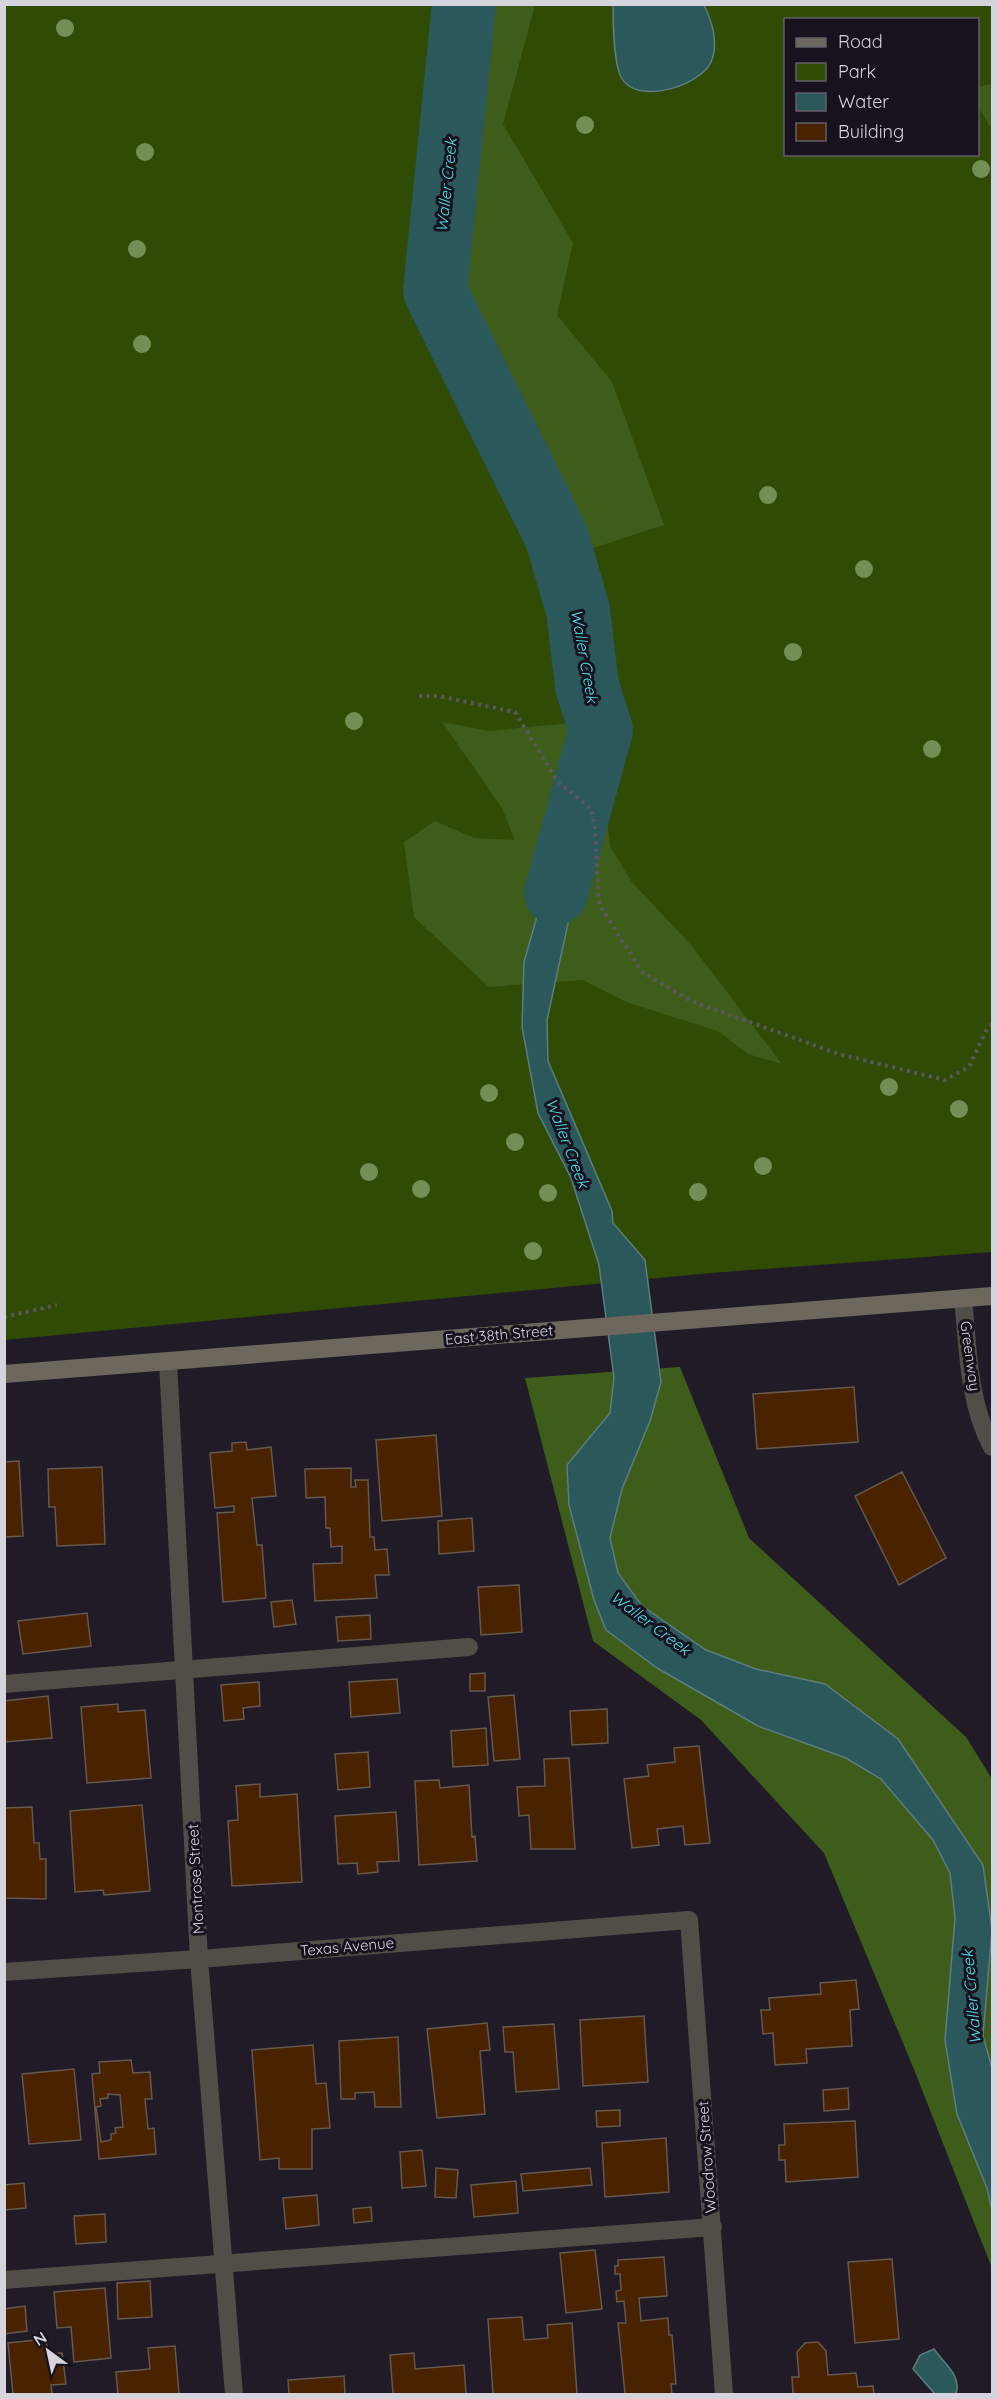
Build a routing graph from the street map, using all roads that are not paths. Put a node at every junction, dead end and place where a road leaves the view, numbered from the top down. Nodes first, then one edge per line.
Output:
1 (993, 1296) edge
2 (963, 1298) junction
3 (168, 1362) junction
4 (4, 1374) edge
5 (993, 1447) edge
6 (469, 1647) dead end
7 (185, 1671) junction
8 (4, 1684) edge
9 (689, 1920) joint
10 (199, 1959) junction
11 (4, 1972) edge
12 (712, 2227) junction
13 (222, 2264) junction
14 (4, 2280) edge
15 (234, 2394) edge
16 (724, 2394) edge

1 - 2 street, East 38th Street
2 - 3 street, East 38th Street
2 - 5 street, Greenway
3 - 4 street, East 38th Street
3 - 7 street, Montrose Street
6 - 7 street
7 - 8 street
7 - 10 street, Montrose Street
9 - 10 street, Texas Avenue
9 - 12 street, Woodrow Street
10 - 11 street, Texas Avenue
10 - 13 street, Montrose Street
12 - 13 street
12 - 16 street, Woodrow Street
13 - 14 street
13 - 15 street, Montrose Street

